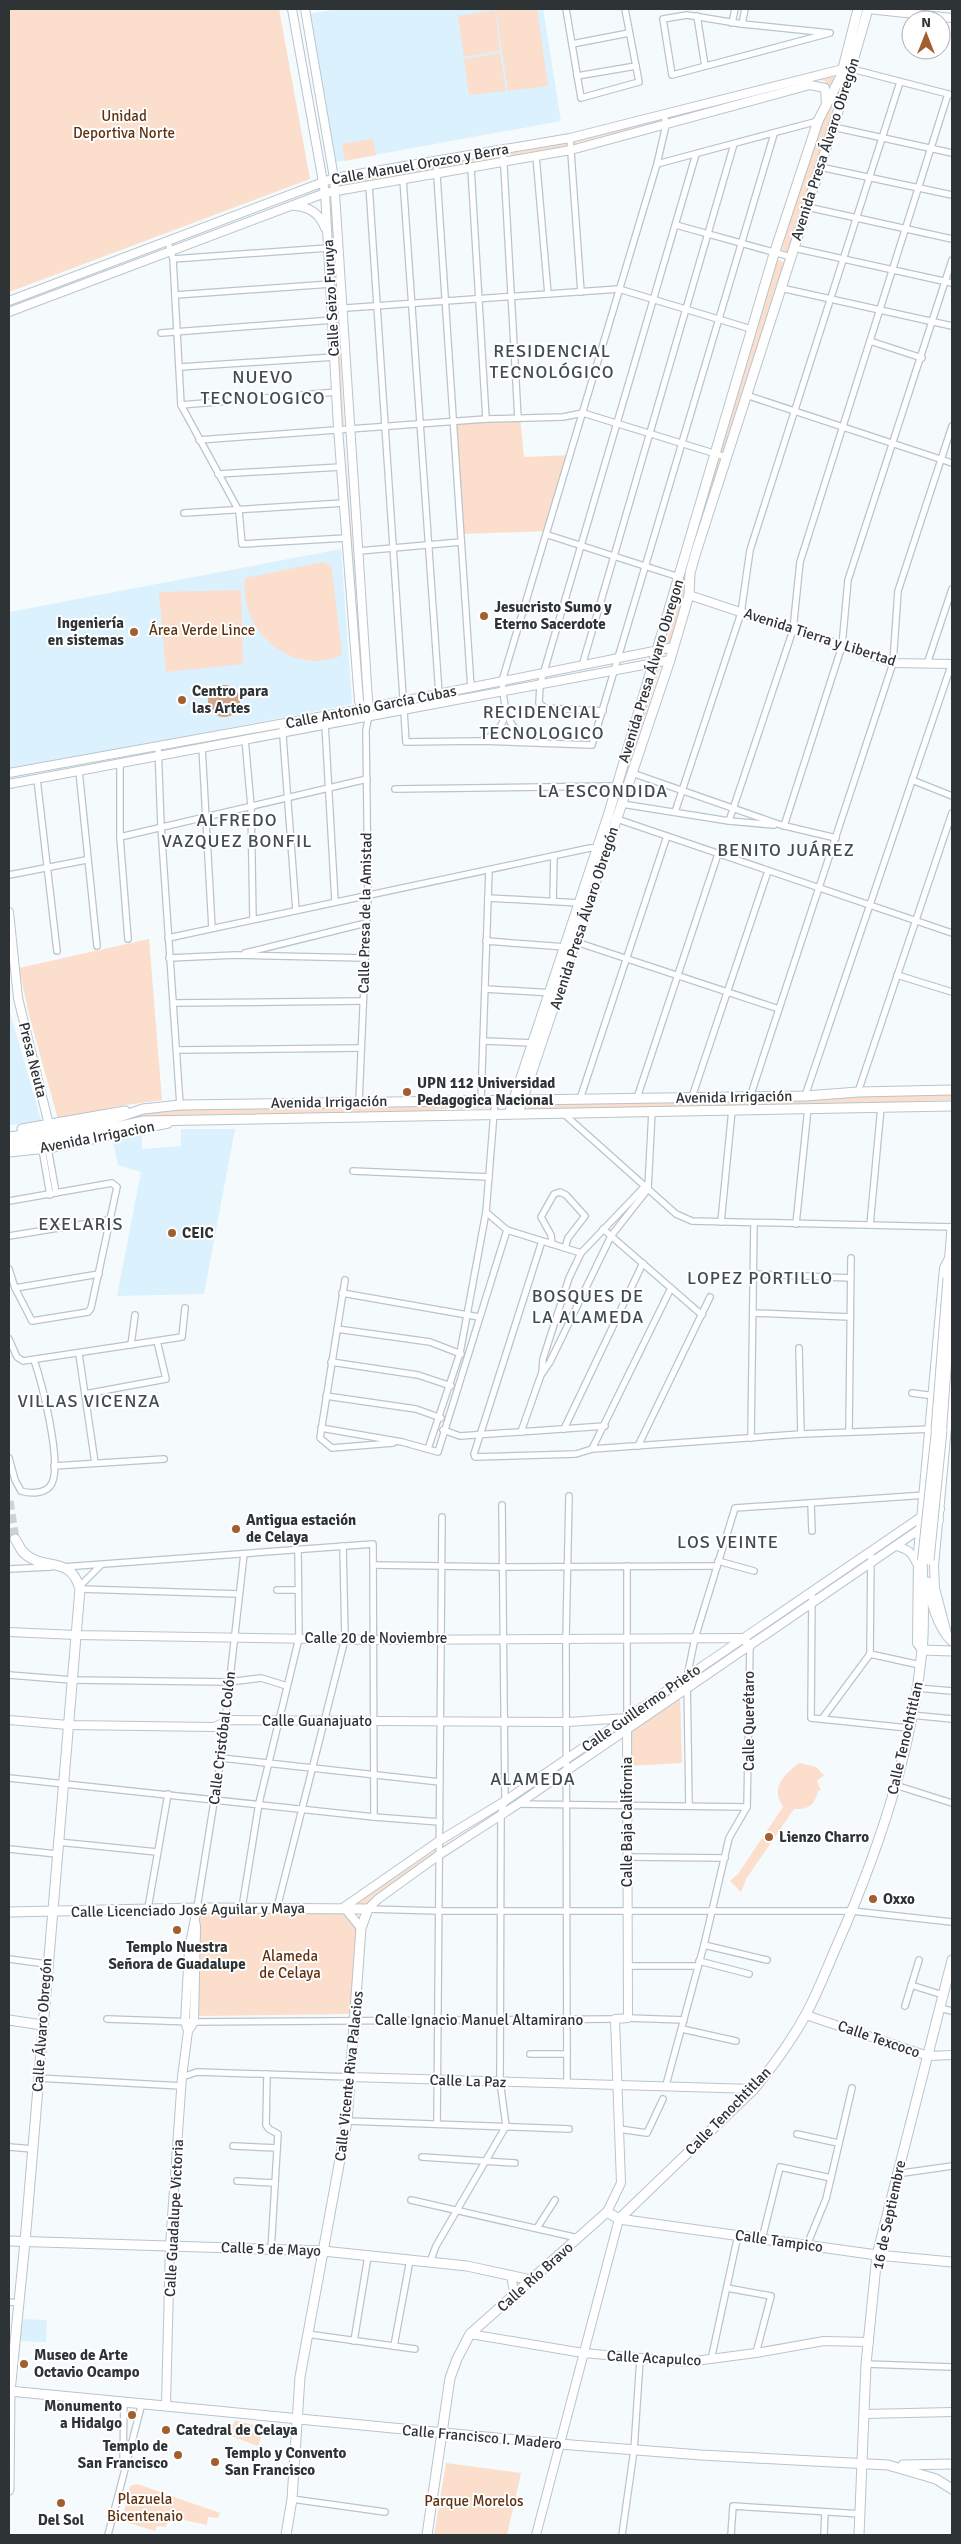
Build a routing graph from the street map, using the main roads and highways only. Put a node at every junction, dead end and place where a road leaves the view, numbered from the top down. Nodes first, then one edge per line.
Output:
1 (858, 9) edge
2 (868, 9) edge
3 (848, 68) junction
4 (774, 254) joint
5 (746, 395) joint
6 (649, 721) joint
7 (613, 818) junction
8 (554, 993) junction
9 (529, 1083) junction
10 (952, 1084) edge
11 (942, 1090) junction
12 (952, 1090) edge
13 (514, 1099) junction
14 (523, 1099) junction
15 (543, 1099) junction
16 (941, 1106) junction
17 (952, 1106) edge
18 (143, 1109) junction
19 (518, 1113) junction
20 (952, 1113) edge
21 (508, 1114) junction
22 (186, 1120) junction
23 (83, 1130) junction
24 (9, 1131) edge
25 (9, 1137) edge
26 (9, 1144) edge
27 (9, 1152) edge
28 (952, 1228) edge
29 (15, 1539) tunnel mouth
30 (923, 1561) junction
31 (946, 1624) edge
32 (951, 1639) edge
33 (922, 1650) junction
34 (947, 1651) edge
35 (368, 1909) joint
36 (9, 1912) edge
37 (51, 1912) junction
38 (952, 1963) edge
39 (9, 2020) edge
40 (42, 2025) junction
41 (607, 2212) joint
42 (619, 2219) junction
43 (9, 2241) edge
44 (25, 2242) junction
45 (323, 2251) junction
46 (877, 2255) junction
47 (952, 2262) edge
48 (531, 2280) junction
49 (10, 2391) edge
50 (297, 2420) junction
51 (442, 2432) junction
52 (863, 2464) junction
53 (952, 2464) edge
54 (888, 2465) junction
55 (952, 2488) edge
56 (9, 2490) edge
57 (286, 2535) edge
58 (427, 2535) edge
59 (859, 2535) edge

1 - 3 main road, Avenida Presa Álvaro Obregón
2 - 3 main road, Avenida Presa Álvaro Obregón
3 - 4 main road, Avenida Presa Álvaro Obregón
3 - 5 main road, Avenida Presa Álvaro Obregón
4 - 7 main road, Avenida Presa Álvaro Obregon
5 - 6 main road, Avenida Presa Álvaro Obregon
6 - 7 main road, Avenida Presa Álvaro Obregón
7 - 8 main road, Avenida Presa Álvaro Obregón
7 - 8 main road, Avenida Presa Álvaro Obregon
8 - 9 main road, Avenida Presa Álvaro Obregón
8 - 13 main road, Avenida Presa Álvaro Obregon
9 - 14 main road, Avenida Presa Álvaro Obregón
9 - 15 main road
10 - 11 main road
11 - 12 main road, Avenida Irrigación
11 - 15 main road, Avenida Irrigación
13 - 14 main road, Avenida Irrigación
13 - 18 main road, Avenida Irrigación
13 - 21 main road, Avenida Presa Álvaro Obregon
14 - 15 main road, Avenida Irrigación
14 - 19 main road, Avenida Presa Álvaro Obregón
16 - 17 main road, Avenida Irrigación
16 - 19 main road, Avenida Irrigación
16 - 20 main road
18 - 23 main road, Avenida Irrigación
18 - 24 main road, Avenida Irrigacion
19 - 21 main road, Avenida Irrigación
21 - 22 main road, Avenida Irrigación
22 - 23 main road, Avenida Irrigación
22 - 27 main road, Avenida Irrigacion
23 - 25 main road, Avenida Irrigación
23 - 26 main road, Avenida Irrigación
28 - 30 main road, Calle Tenochtitlan, bridge
29 - 37 main road, Calle Álvaro Obregón
30 - 31 main road
30 - 33 main road, Calle Tenochtitlan
31 - 32 main road
33 - 34 main road
33 - 42 main road, Calle Tenochtitlan
35 - 37 main road, Calle Licenciado José Aguilar y Maya
35 - 45 main road, Calle Vicente Riva Palacios
36 - 37 main road, Calle Licenciado José Aguilar y Maya
37 - 40 main road, Calle Álvaro Obregón
38 - 46 main road, 16 de Septiembre
39 - 40 main road
40 - 44 main road, Calle Álvaro Obregón
41 - 42 main road, Calle Tampico
41 - 48 main road, Calle Río Bravo
42 - 46 main road, Calle Tampico
43 - 44 main road, Calle 5 de Mayo
44 - 45 main road, Calle 5 de Mayo
44 - 49 main road, Calle Álvaro Obregón
45 - 48 main road, Calle 5 de Mayo
45 - 50 main road, Calle Vicente Riva Palacios
46 - 47 main road, Calle Tampico
46 - 52 main road, 16 de Septiembre
48 - 51 main road, Calle Río Bravo
49 - 50 main road, Calle Francisco I. Madero
49 - 56 main road, Calle Álvaro Obregón
50 - 51 main road, Calle Francisco I. Madero
50 - 57 main road, Calle Vicente Riva Palacios
51 - 52 main road, Calle Francisco I. Madero
51 - 58 main road, Calle Río Bravo
52 - 54 main road, Calle Francisco I. Madero
52 - 59 main road, 16 de Septiembre
53 - 54 main road
54 - 55 main road, Calle Francisco I. Madero

